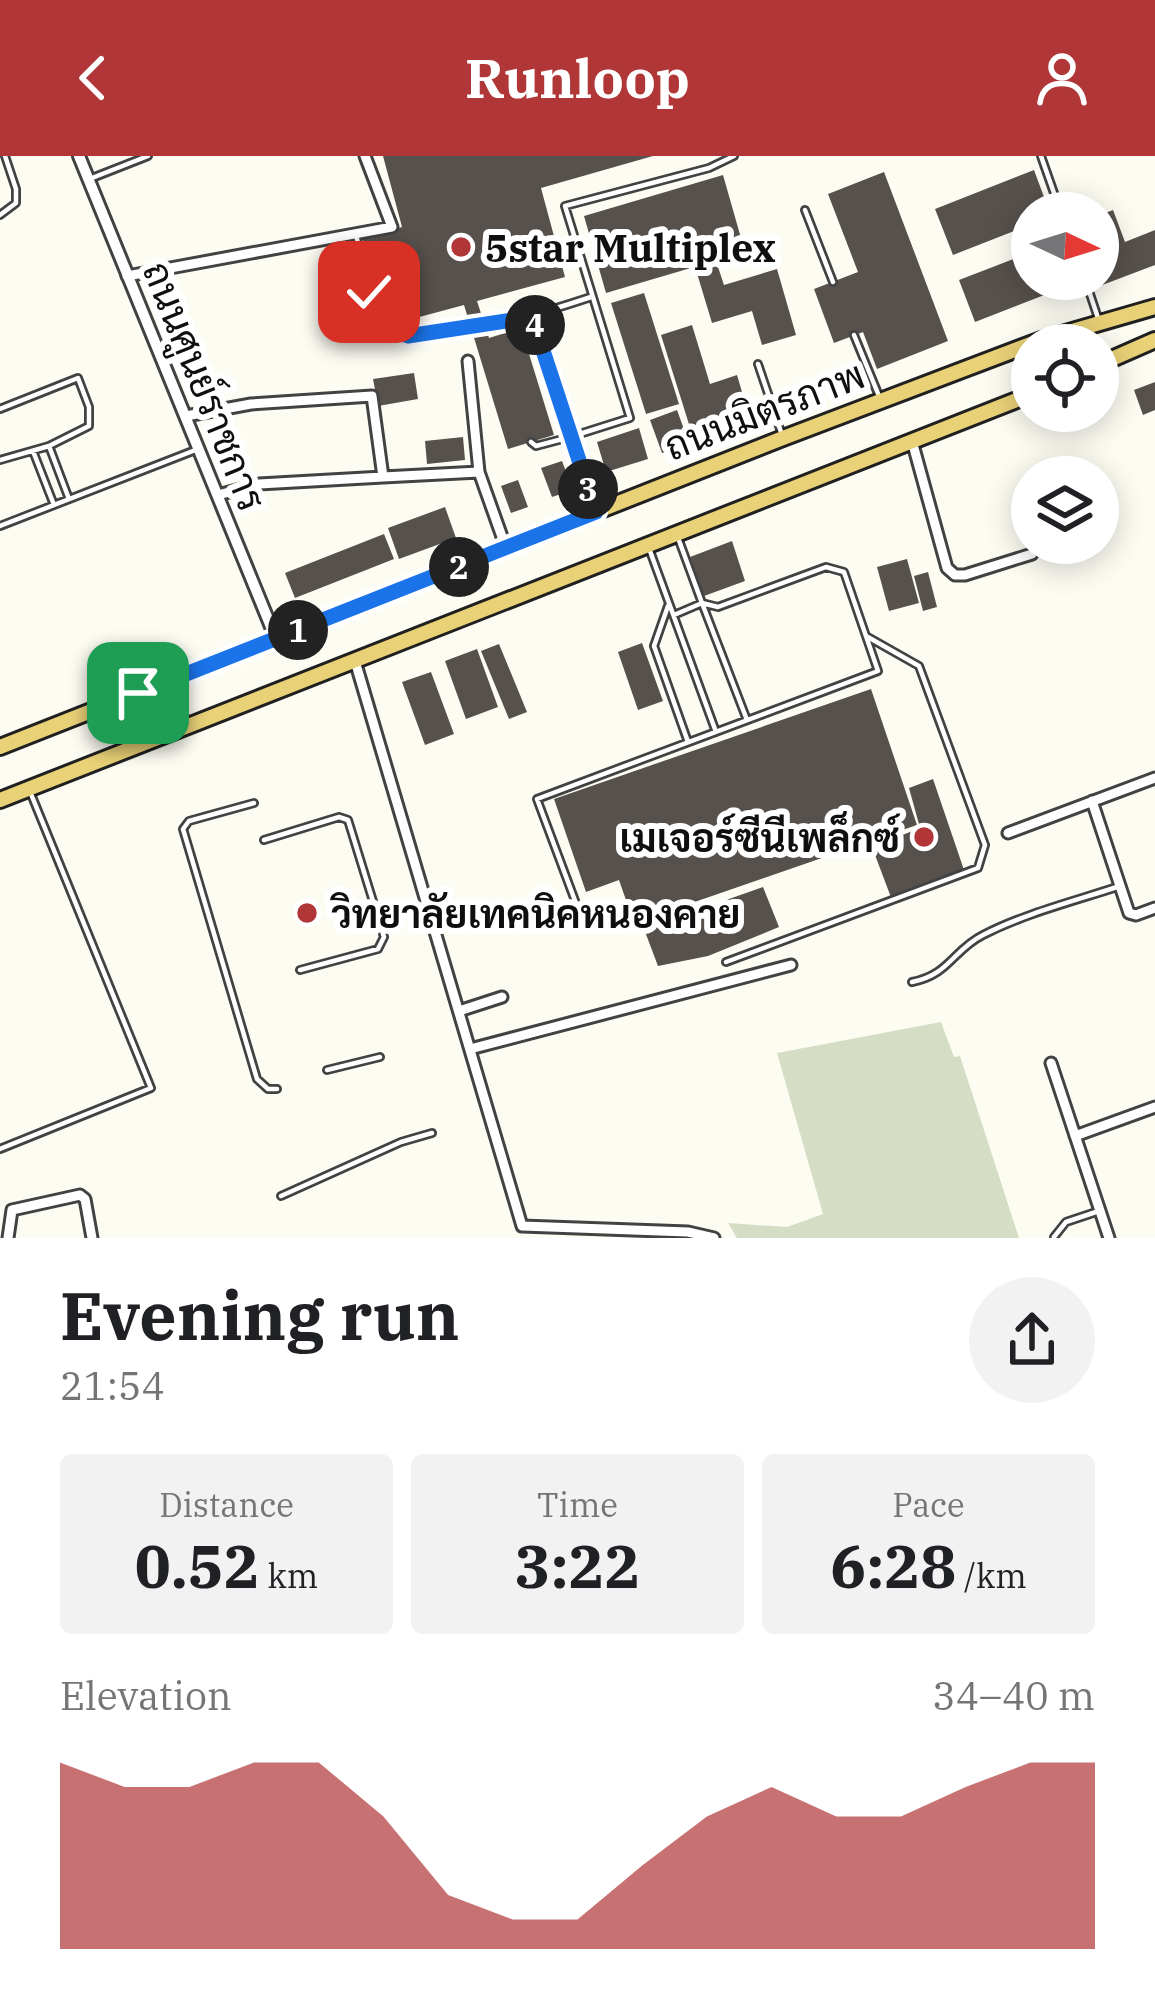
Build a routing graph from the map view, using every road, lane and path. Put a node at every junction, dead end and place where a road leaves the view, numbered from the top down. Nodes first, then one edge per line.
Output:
1 (5, 156) edge
2 (79, 156) edge
3 (148, 156) edge
4 (365, 156) edge
5 (734, 156) edge
6 (1041, 156) edge
7 (88, 179) junction
8 (1054, 192) edge
9 (805, 210) dead end
10 (0, 215) edge
11 (356, 234) junction
12 (127, 276) junction
13 (833, 282) dead end
14 (592, 297) junction
15 (1092, 300) edge
16 (1155, 307) edge
17 (532, 317) junction
18 (1100, 323) junction
19 (854, 335) dead end
20 (1154, 343) edge
21 (1119, 357) edge
22 (468, 361) dead end
23 (758, 364) dead end
24 (881, 400) junction
25 (1011, 402) edge
26 (0, 409) edge
27 (186, 416) junction
28 (570, 437) junction
29 (783, 438) junction
30 (913, 441) junction
31 (531, 442) dead end
32 (49, 446) junction
33 (198, 449) junction
34 (32, 451) junction
35 (0, 460) edge
36 (479, 472) junction
37 (383, 477) junction
38 (218, 495) junction
39 (69, 499) junction
40 (54, 505) junction
41 (596, 512) junction
42 (0, 526) edge
43 (677, 535) junction
44 (648, 546) junction
45 (506, 548) junction
46 (1011, 560) edge
47 (669, 603) junction
48 (702, 603) junction
49 (673, 615) junction
50 (866, 636) junction
51 (276, 638) junction
52 (355, 661) junction
53 (747, 720) junction
54 (716, 731) junction
55 (688, 742) junction
56 (0, 747) edge
57 (1155, 778) edge
58 (29, 789) junction
59 (0, 800) edge
60 (1092, 801) junction
61 (254, 802) dead end
62 (1008, 833) dead end
63 (264, 840) dead end
64 (1120, 886) junction
65 (1155, 908) edge
66 (583, 922) dead end
67 (726, 962) dead end
68 (790, 965) dead end
69 (300, 970) dead end
70 (912, 982) dead end
71 (502, 997) dead end
72 (459, 1011) junction
73 (470, 1049) junction
74 (380, 1057) dead end
75 (1051, 1063) dead end
76 (327, 1070) dead end
77 (277, 1089) dead end
78 (1155, 1107) edge
79 (432, 1133) dead end
80 (1075, 1136) junction
81 (0, 1149) edge
82 (280, 1196) dead end
83 (1100, 1211) junction
84 (524, 1232) edge
85 (1054, 1237) edge
86 (8, 1238) edge
87 (92, 1238) edge
88 (714, 1238) edge
89 (1109, 1238) edge

1 - 10 lane
2 - 7 street, ถนนศูนย์ราชการ
3 - 7 lane
4 - 11 street
5 - 14 lane
6 - 8 lane
7 - 12 street, ถนนศูนย์ราชการ
9 - 13 lane
11 - 12 street
11 - 17 lane
12 - 27 street, ถนนศูนย์ราชการ
14 - 17 lane
14 - 28 lane
15 - 18 lane
16 - 18 main road, ถนนมิตรภาพ
17 - 28 lane
18 - 24 main road, ถนนมิตรภาพ
19 - 24 lane
20 - 21 main road
22 - 36 street
23 - 29 lane
24 - 29 main road, ถนนมิตรภาพ
25 - 30 main road
26 - 32 lane
27 - 33 street, ถนนศูนย์ราชการ
27 - 37 street
28 - 31 lane
28 - 41 lane
29 - 41 main road, ถนนมิตรภาพ
30 - 43 main road
30 - 46 street
32 - 34 lane
32 - 39 lane
33 - 38 street, ถนนศูนย์ราชการ
33 - 39 lane
34 - 35 lane
34 - 40 lane
36 - 37 street
36 - 45 street
37 - 38 street
38 - 51 street, ถนนศูนย์ราชการ
39 - 40 lane
40 - 42 lane
41 - 45 main road, ถนนมิตรภาพ
43 - 44 main road
43 - 48 lane
44 - 47 lane
44 - 52 main road
45 - 51 main road, ถนนมิตรภาพ
47 - 49 lane
47 - 55 lane
48 - 49 lane
48 - 50 lane
48 - 53 lane
49 - 54 lane
50 - 53 lane
50 - 67 lane
51 - 56 main road, ถนนมิตรภาพ
52 - 58 main road
52 - 72 street
53 - 54 lane
54 - 55 lane
55 - 66 lane
57 - 60 street
58 - 59 main road
58 - 81 lane
60 - 62 street
60 - 64 street
61 - 77 lane
63 - 69 lane
64 - 65 street
64 - 70 lane
68 - 73 street
71 - 72 street
72 - 73 street
73 - 84 street
74 - 76 lane
75 - 80 street
78 - 80 street
79 - 82 lane
80 - 83 street
83 - 85 lane
83 - 89 street
84 - 88 street
86 - 87 street

